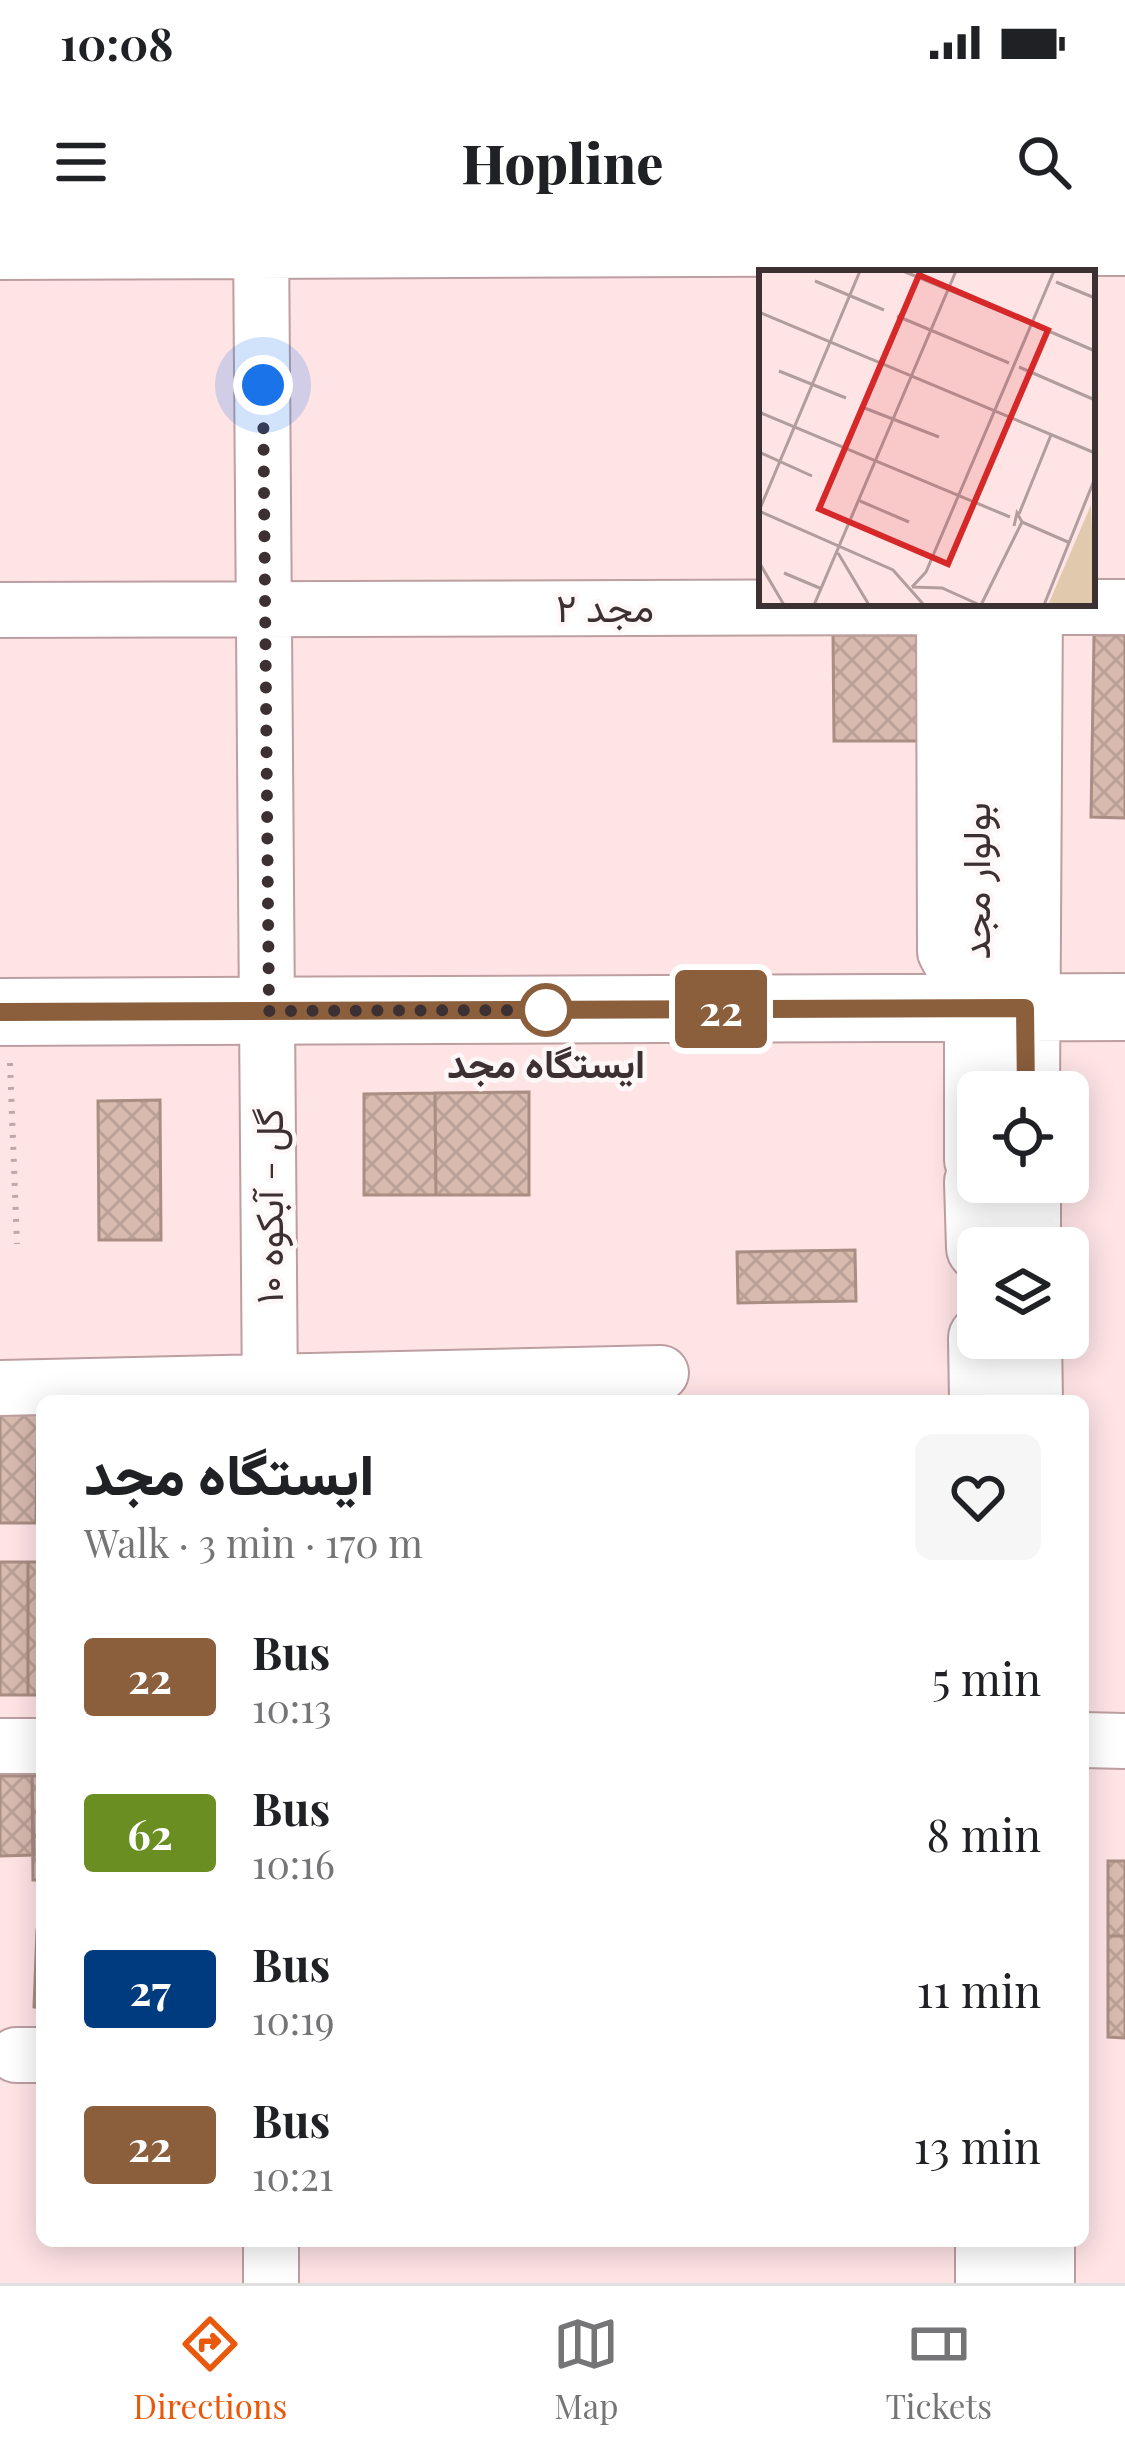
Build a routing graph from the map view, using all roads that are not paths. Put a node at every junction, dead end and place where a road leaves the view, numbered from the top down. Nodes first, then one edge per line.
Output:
1 (261, 246) edge
2 (1125, 248) edge
3 (0, 252) edge
4 (987, 254) edge
5 (759, 606) edge
6 (985, 606) edge
7 (985, 606) edge
8 (1055, 606) edge
9 (1125, 607) edge
10 (265, 608) junction
11 (0, 610) edge
12 (1125, 1007) edge
13 (1000, 1008) junction
14 (269, 1011) junction
15 (4, 1012) edge
16 (991, 1071) edge
17 (1020, 1071) edge
18 (982, 1359) edge
19 (1028, 1359) edge
20 (661, 1373) dead end
21 (0, 1388) edge
22 (270, 1393) edge
23 (983, 1395) edge
24 (1029, 1395) edge
25 (1089, 1740) edge
26 (1125, 1741) edge
27 (0, 1746) edge
28 (36, 1746) edge
29 (271, 2247) edge
30 (989, 2247) edge
31 (1041, 2247) edge
32 (271, 2283) edge
33 (989, 2283) edge
34 (1041, 2283) edge

1 - 3 street
1 - 4 street
1 - 10 street, گل - آبکوه ۱۰
2 - 4 street
5 - 10 street, مجد ۲
6 - 13 main road, بولوار مجد
7 - 13 street
8 - 9 street, مجد ۲
10 - 11 street, مجد ۲
10 - 14 street, گل - آبکوه ۱۰
12 - 13 main road
13 - 14 main road
13 - 16 main road, بولوار مجد
13 - 17 main road, بولوار مجد
14 - 15 main road
14 - 22 street, گل - آبکوه ۱۰
18 - 23 main road
19 - 24 main road
20 - 22 street
21 - 22 street
25 - 26 street
27 - 28 street
29 - 32 street
30 - 33 main road
31 - 34 main road

